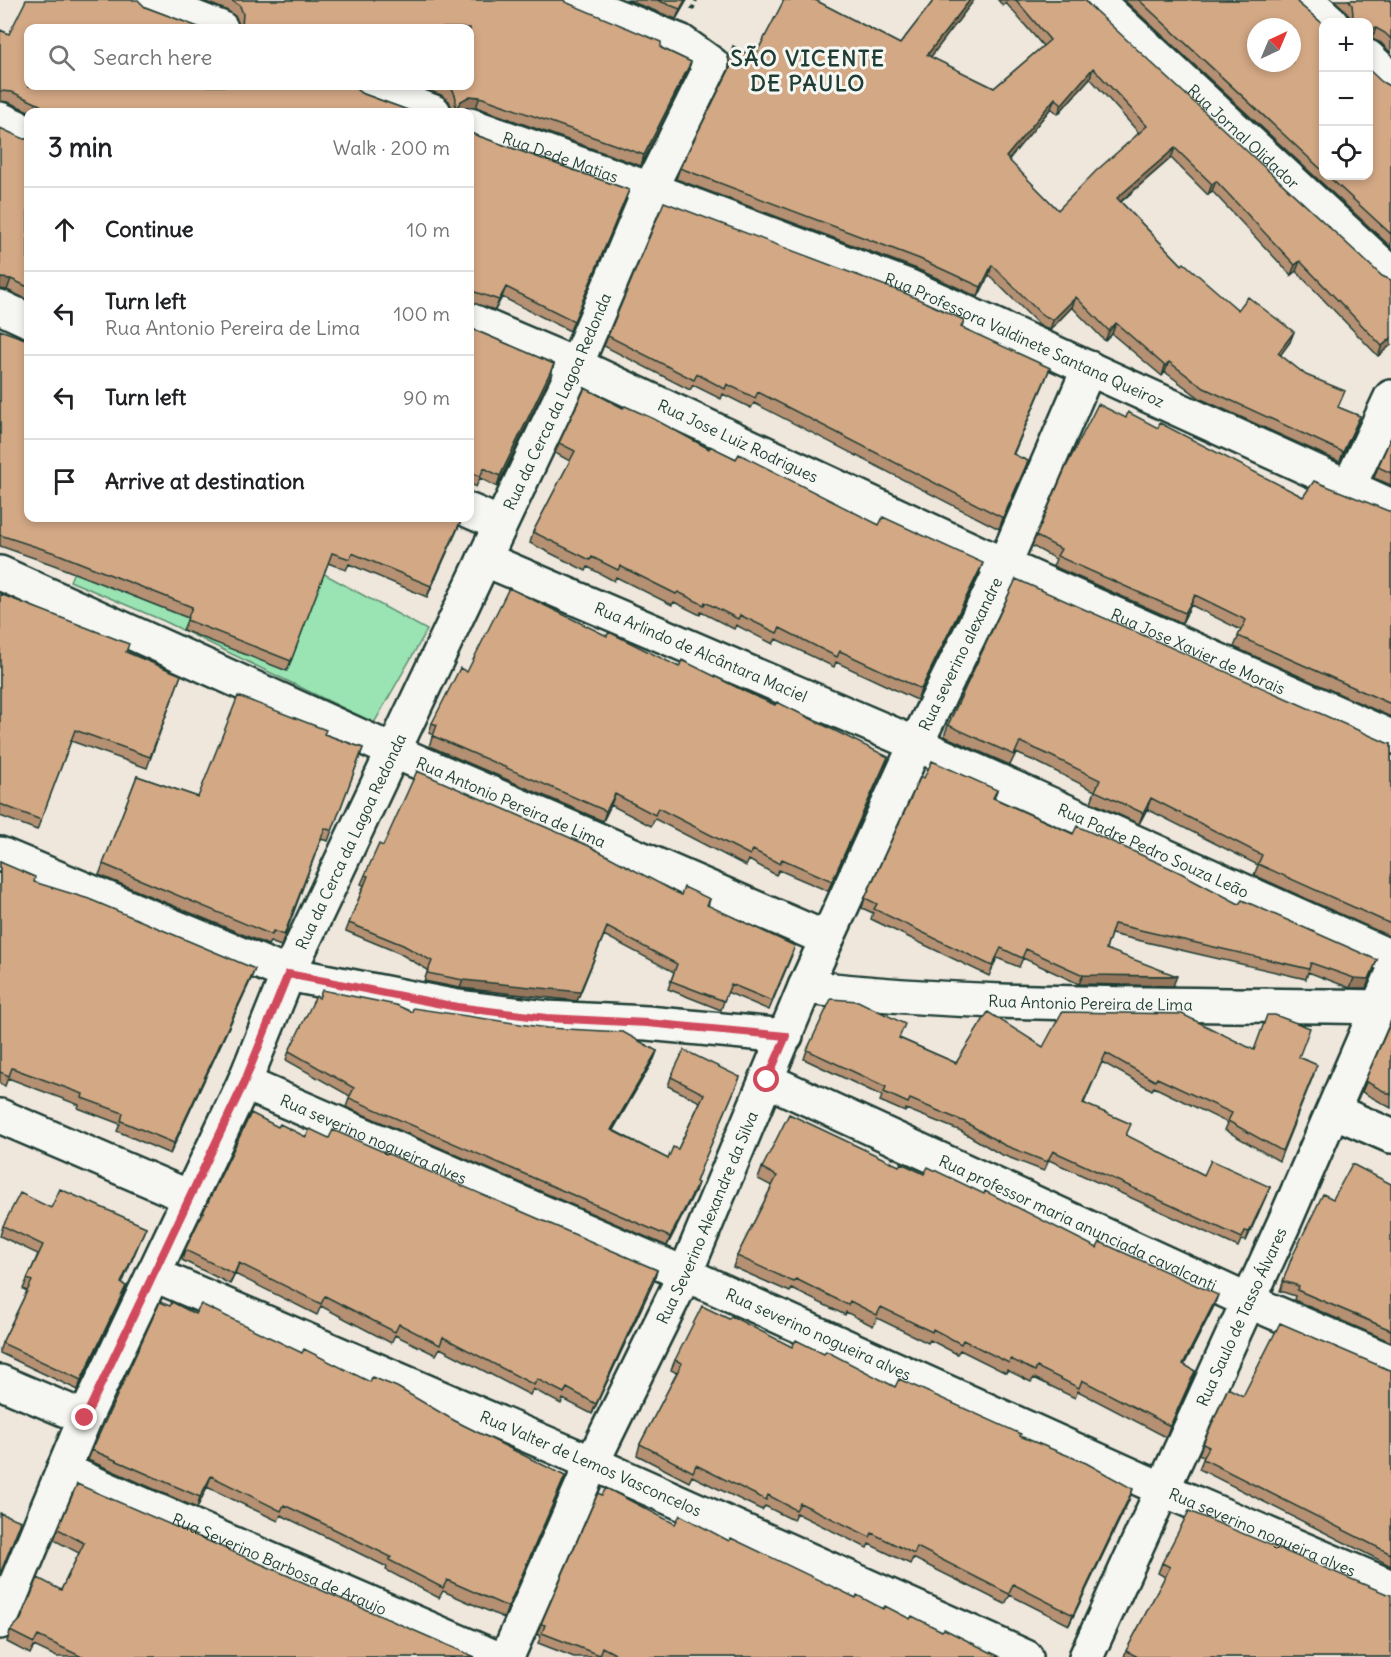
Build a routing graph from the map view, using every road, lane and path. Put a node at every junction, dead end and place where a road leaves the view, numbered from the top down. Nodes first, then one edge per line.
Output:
1 (150, 0) edge
2 (575, 0) edge
3 (1096, 0) edge
4 (1307, 0) edge
5 (1327, 18) edge
6 (211, 24) edge
7 (1373, 62) edge
8 (1391, 78) edge
9 (375, 90) edge
10 (423, 108) edge
11 (0, 119) edge
12 (474, 126) edge
13 (24, 130) edge
14 (650, 189) junction
15 (1391, 273) edge
16 (0, 307) edge
17 (24, 318) edge
18 (474, 322) edge
19 (576, 365) junction
20 (1089, 368) junction
21 (1391, 397) edge
22 (1350, 486) junction
23 (1391, 506) edge
24 (474, 513) edge
25 (500, 524) junction
26 (483, 559) junction
27 (1004, 565) junction
28 (0, 573) edge
29 (1391, 736) edge
30 (916, 744) junction
31 (393, 752) junction
32 (0, 854) edge
33 (827, 939) junction
34 (288, 974) junction
35 (1388, 983) edge
36 (805, 987) junction
37 (786, 1036) junction
38 (767, 1080) junction
39 (244, 1083) junction
40 (1334, 1111) junction
41 (0, 1116) edge
42 (1391, 1136) edge
43 (189, 1197) junction
44 (153, 1274) junction
45 (685, 1274) junction
46 (1248, 1301) junction
47 (1391, 1362) edge
48 (0, 1382) edge
49 (85, 1418) junction
50 (592, 1463) junction
51 (63, 1470) junction
52 (1162, 1489) junction
53 (1391, 1587) edge
54 (0, 1622) edge
55 (494, 1657) edge
56 (507, 1657) edge
57 (1026, 1657) edge
58 (1086, 1657) edge

1 - 6 street
2 - 14 street, Rua da Cerca da Lagoa Redonda
3 - 15 street, Rua Jornal Olidador
4 - 5 street
7 - 8 street
9 - 10 street
11 - 13 street
12 - 14 street, Rua Dede Matias
14 - 19 street, Rua da Cerca da Lagoa Redonda
14 - 20 street, Rua Professora Valdinete Santana Queiroz
16 - 17 street
18 - 19 street, Rua Jose Luiz Rodrigues
19 - 25 street, Rua da Cerca da Lagoa Redonda
19 - 27 street, Rua Jose Luiz Rodrigues
20 - 22 street, Rua Professora Valdinete Santana Queiroz
20 - 27 street
21 - 22 street
22 - 23 street, Rua Professora Valdinete Santana Queiroz
24 - 25 street
25 - 26 street, Rua da Cerca da Lagoa Redonda
26 - 30 street, Rua Arlindo de Alcântara Maciel
26 - 31 street, Rua da Cerca da Lagoa Redonda
27 - 29 street, Rua Jose Xavier de Morais
27 - 30 street, Rua severino alexandre
28 - 31 street, Rua Antonio Pereira de Lima
30 - 33 street, Rua Severino Alexandre da Silva
30 - 35 street, Rua Padre Pedro Souza Leão
31 - 33 street, Rua Antonio Pereira de Lima
31 - 34 street, Rua da Cerca da Lagoa Redonda
32 - 34 street
33 - 36 street, Rua Severino Alexandre da Silva
34 - 37 street
34 - 39 street, Rua da Cerca da Lagoa Redonda
35 - 36 street, Rua Antonio Pereira de Lima
35 - 40 street, Rua Saulo de Tasso Álvares
36 - 37 street, Rua Severino Alexandre da Silva
37 - 38 street, Rua Severino Alexandre da Silva
38 - 45 street, Rua Severino Alexandre da Silva
38 - 46 street, Rua professor maria anunciada cavalcanti
39 - 43 street, Rua da Cerca da Lagoa Redonda
39 - 45 street, Rua severino nogueira alves
40 - 42 street
40 - 46 street, Rua Saulo de Tasso Álvares
41 - 43 street
43 - 44 street, Rua da Cerca da Lagoa Redonda
44 - 49 street, Rua da Cerca da Lagoa Redonda
44 - 50 street, Rua Valter de Lemos Vasconcelos
45 - 50 street, Rua Severino Alexandre da Silva
45 - 52 street, Rua severino nogueira alves
46 - 47 street, Rua professor maria anunciada cavalcanti
46 - 52 street, Rua Saulo de Tasso Álvares
48 - 49 street
49 - 51 street, Rua da Cerca da Lagoa Redonda
50 - 56 street, Rua Severino Alexandre da Silva
50 - 57 street, Rua Valter de Lemos Vasconcelos
51 - 54 street, Rua da Cerca da Lagoa Redonda
51 - 55 street, Rua Severino Barbosa de Araujo
52 - 53 street, Rua severino nogueira alves
52 - 58 street, Rua Saulo de Tasso Álvares

